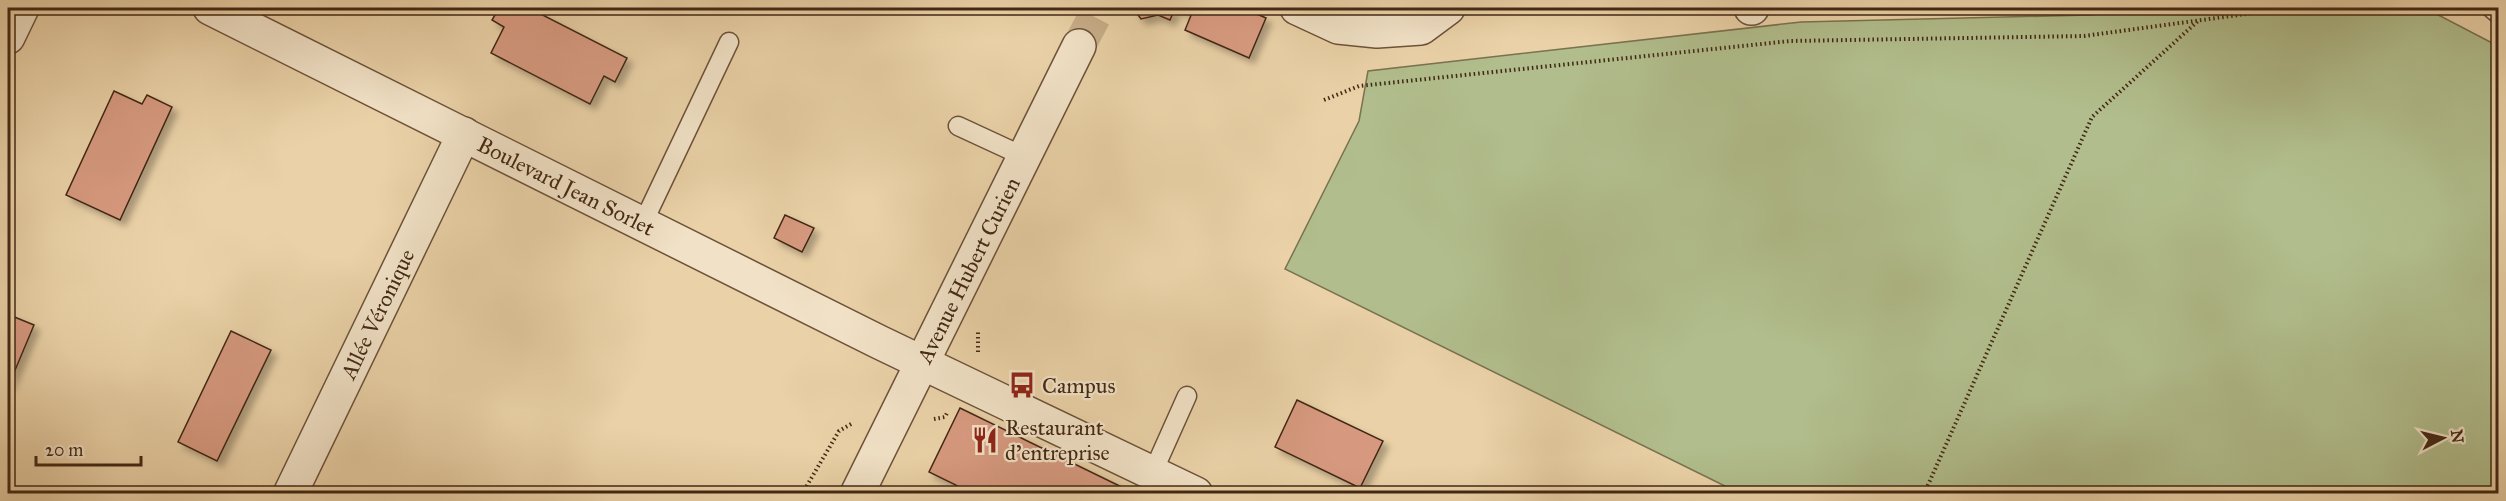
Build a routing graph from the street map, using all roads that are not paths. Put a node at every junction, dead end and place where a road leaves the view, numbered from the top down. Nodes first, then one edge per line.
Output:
1 (22, 8) edge
2 (210, 8) edge
3 (1297, 8) edge
4 (1448, 8) edge
5 (2491, 8) edge
6 (2499, 14) edge
7 (8, 37) edge
8 (729, 42) dead end
9 (1079, 46) tunnel mouth
10 (958, 126) dead end
11 (464, 134) junction
12 (1025, 157) junction
13 (643, 223) junction
14 (922, 362) junction
15 (1187, 396) dead end
16 (1153, 472) junction
17 (1190, 492) edge
18 (290, 494) edge
19 (857, 494) edge

1 - 7 street
2 - 11 street, Boulevard Jean Sorlet
3 - 4 street
5 - 6 lane
8 - 13 lane
9 - 12 street, Avenue Hubert Curien
10 - 12 lane
11 - 13 street, Boulevard Jean Sorlet
11 - 18 street, Allée Véronique
12 - 14 street, Avenue Hubert Curien
13 - 14 street, Boulevard Jean Sorlet
14 - 16 street, Boulevard Jean Sorlet
14 - 19 street, Avenue Hubert Curien
15 - 16 lane
16 - 17 street, Boulevard Jean Sorlet

